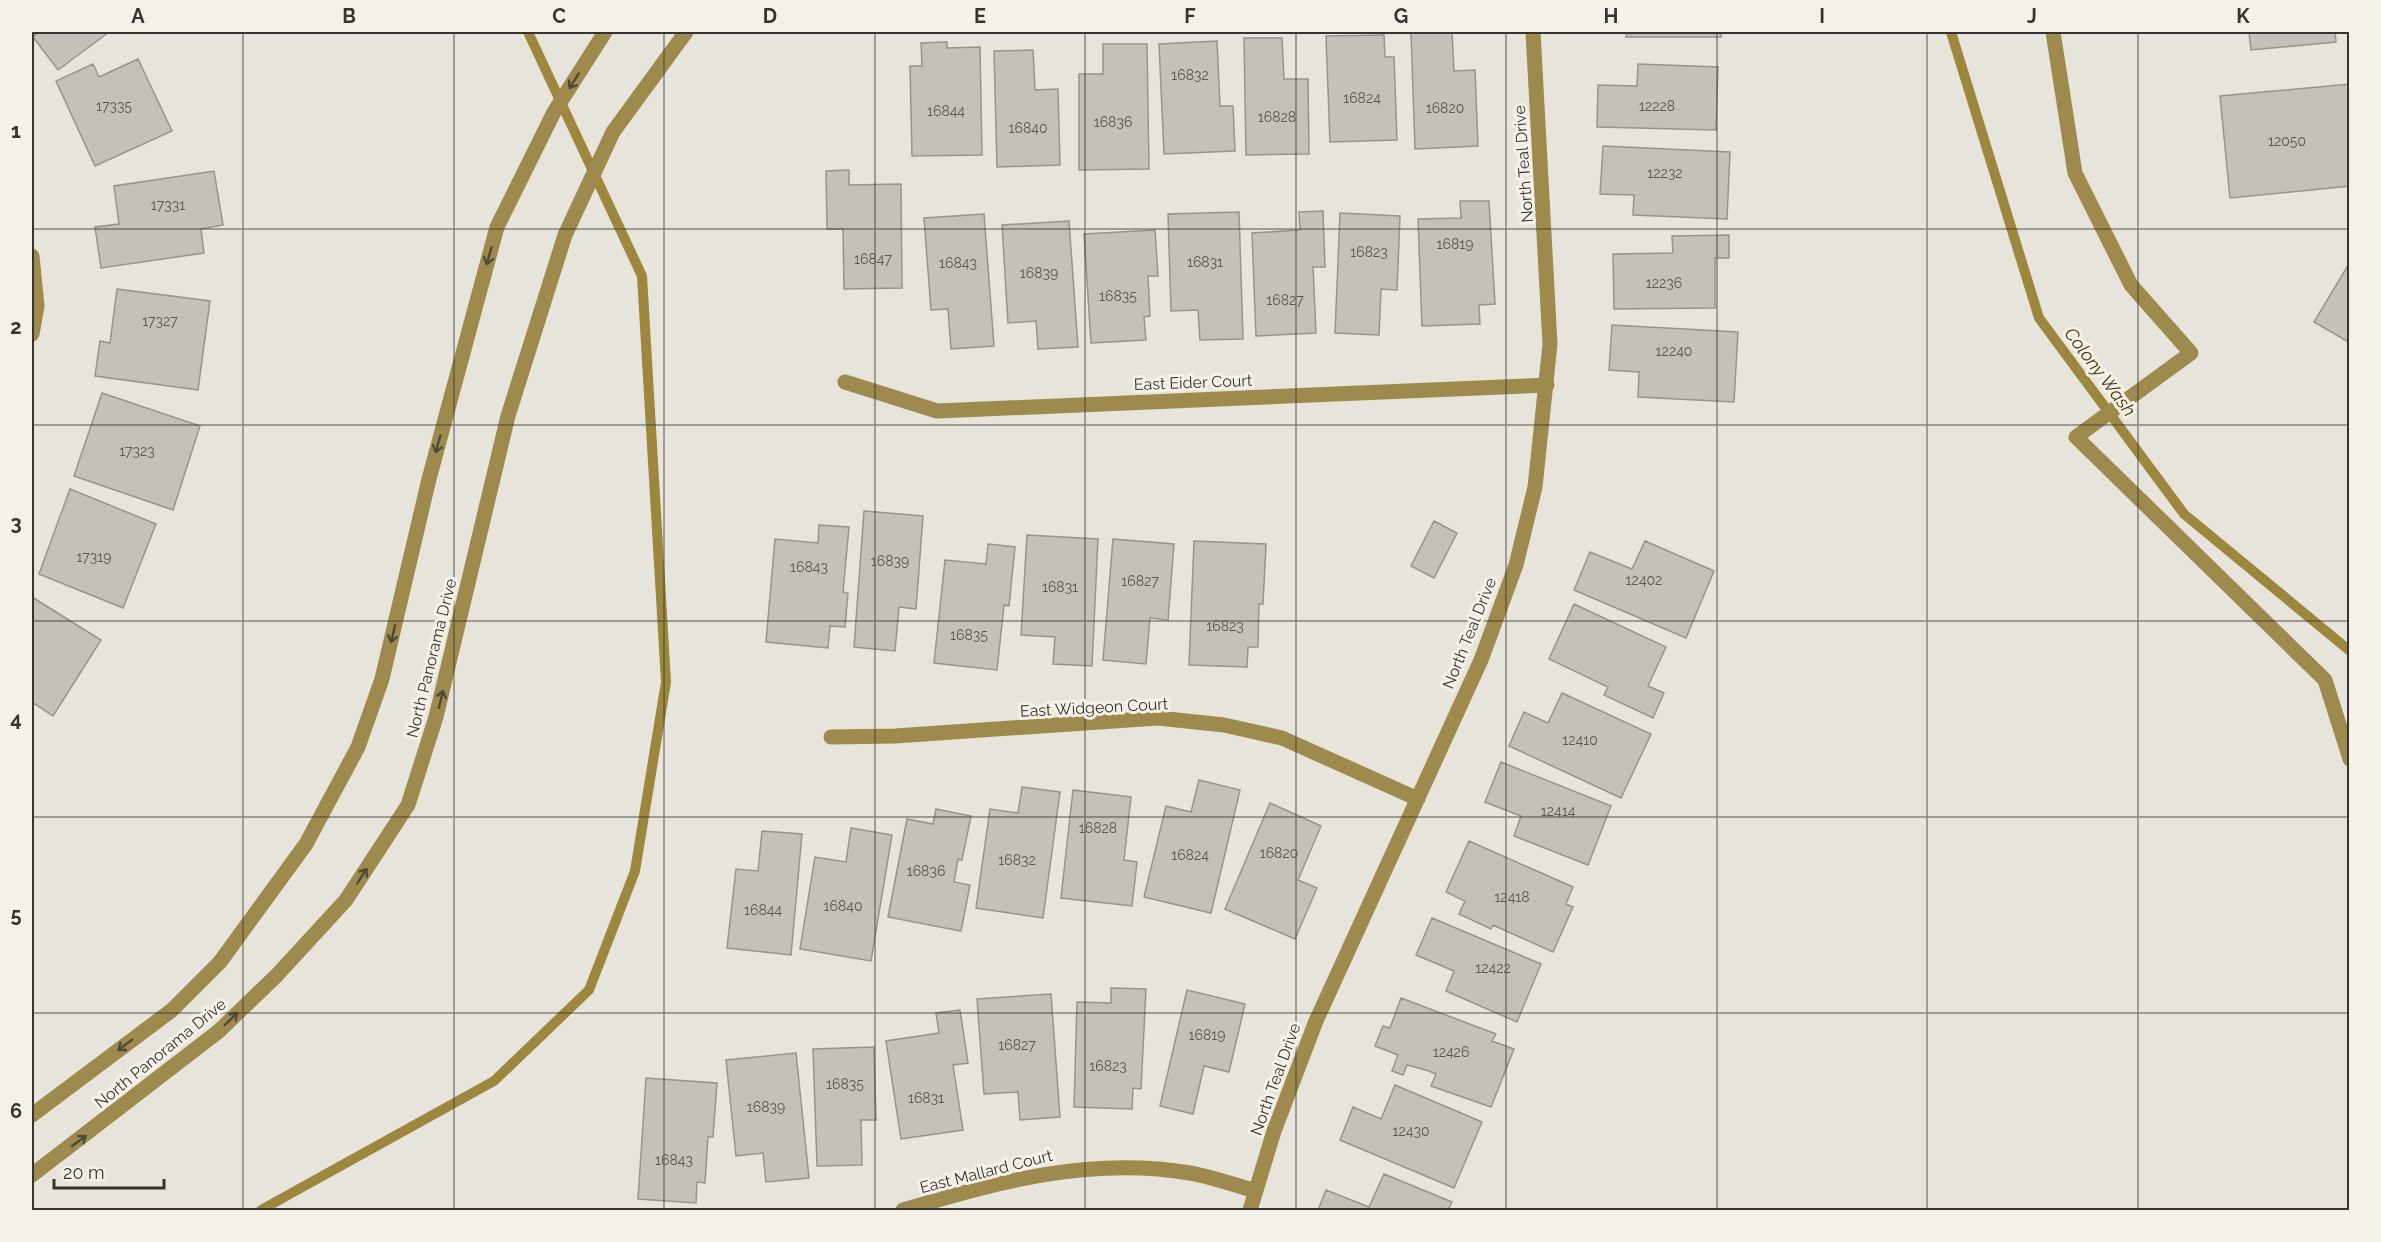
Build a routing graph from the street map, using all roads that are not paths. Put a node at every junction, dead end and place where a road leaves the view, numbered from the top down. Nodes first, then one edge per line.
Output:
1 (605, 32) edge
2 (686, 32) edge
3 (1533, 32) edge
4 (2053, 32) edge
5 (32, 256) edge
6 (32, 334) edge
7 (845, 382) dead end
8 (1547, 385) junction
9 (831, 737) dead end
10 (2349, 759) edge
11 (1418, 799) junction
12 (32, 1115) edge
13 (32, 1175) edge
14 (1256, 1191) junction
15 (903, 1210) edge
16 (1250, 1210) edge

1 -> 12 street, North Panorama Drive
13 -> 2 street, North Panorama Drive
3 - 8 street, North Teal Drive
4 - 10 street
5 - 6 street
7 - 8 street, East Eider Court
8 - 11 street, North Teal Drive
9 - 11 street, East Widgeon Court
11 - 14 street, North Teal Drive
14 - 15 street, East Mallard Court
14 - 16 street, North Teal Drive

